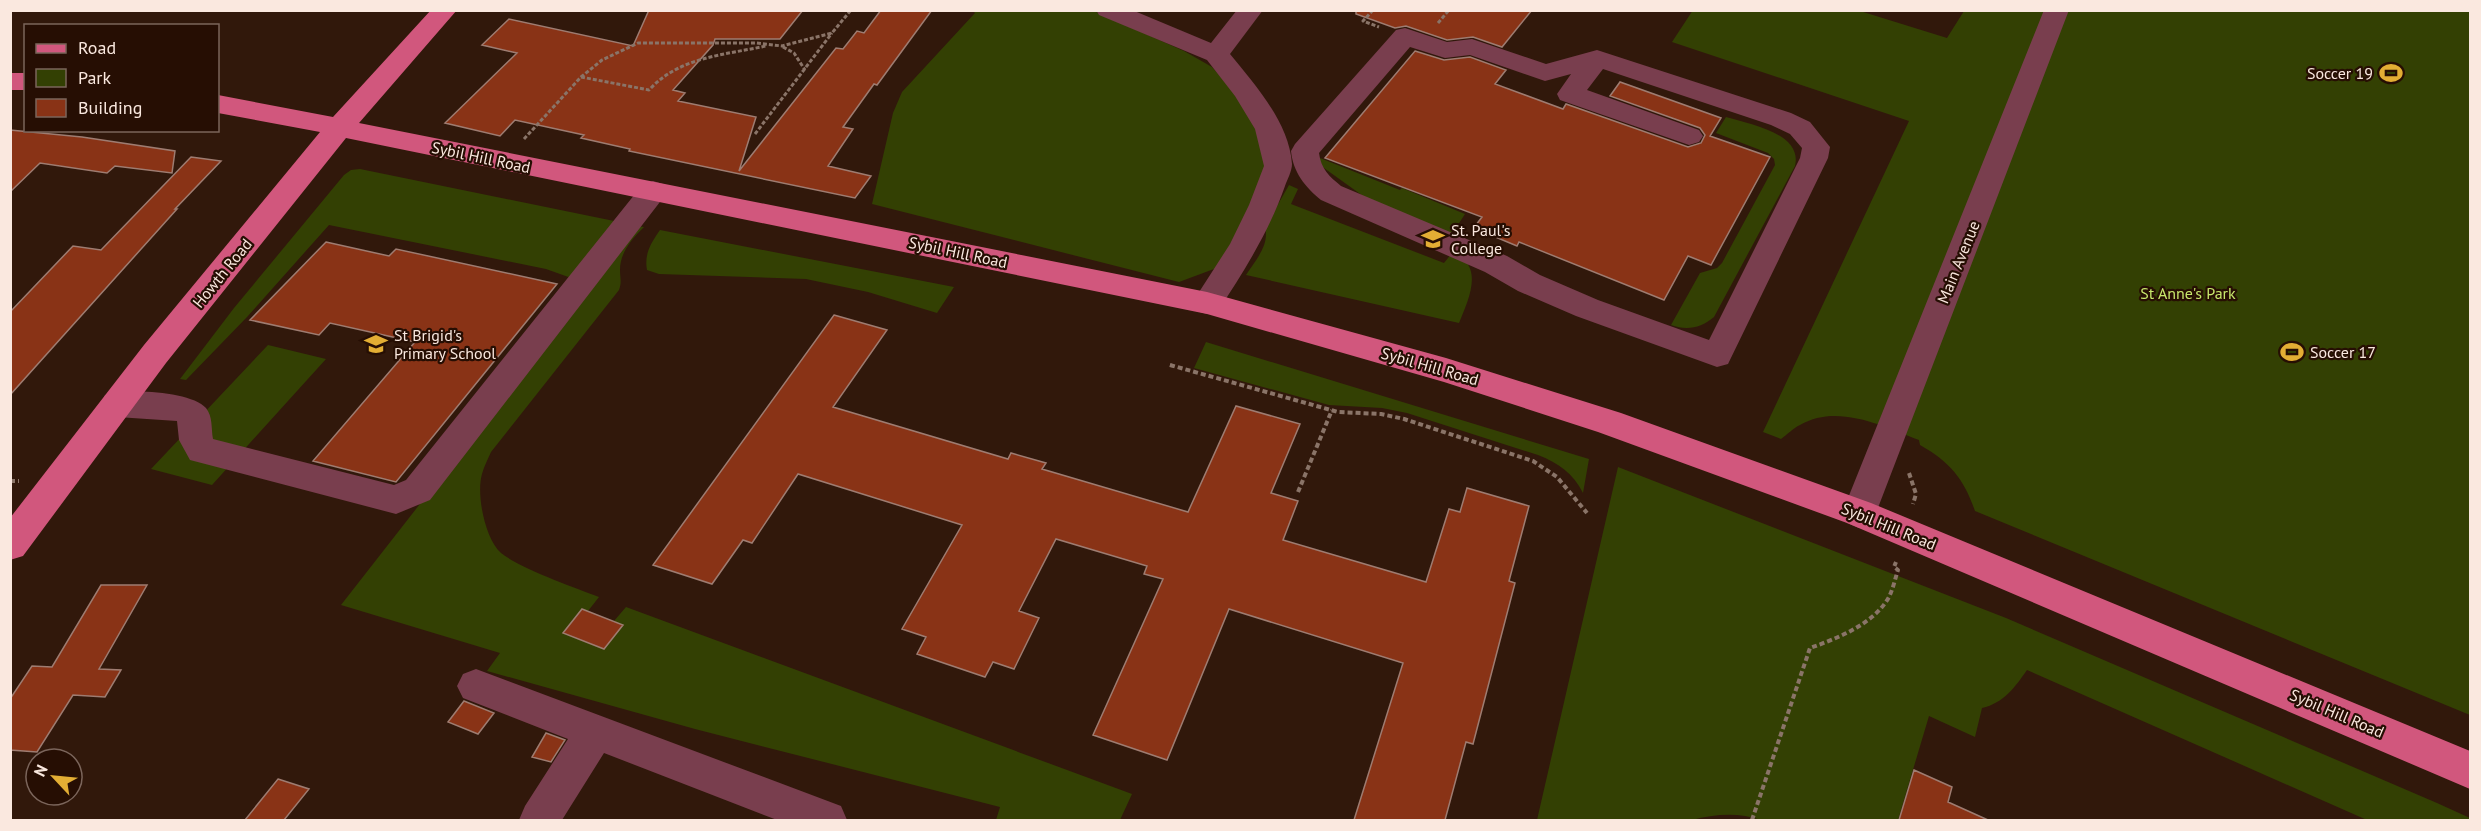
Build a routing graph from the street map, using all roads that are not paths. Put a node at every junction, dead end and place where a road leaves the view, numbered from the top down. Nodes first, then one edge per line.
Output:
1 (445, 10) edge
2 (1108, 10) edge
3 (1251, 10) edge
4 (2057, 10) edge
5 (1216, 54) junction
6 (1597, 58) junction
7 (219, 104) edge
8 (339, 128) junction
9 (1689, 136) dead end
10 (653, 191) junction
11 (1207, 303) junction
12 (117, 404) junction
13 (1859, 513) junction
14 (10, 545) edge
15 (476, 687) dead end
16 (595, 732) junction
17 (2470, 770) edge
18 (539, 820) edge
19 (827, 820) edge

1 - 8 main road, Howth Road
2 - 5 lane
3 - 5 lane
4 - 13 lane, Main Avenue
5 - 11 lane
6 - 6 lane
6 - 9 lane
7 - 8 main road, Sybil Hill Road
8 - 10 main road, Sybil Hill Road
8 - 12 main road, Howth Road
10 - 11 main road, Sybil Hill Road
10 - 12 lane
11 - 13 main road, Sybil Hill Road
12 - 14 main road, Howth Road
13 - 17 main road, Sybil Hill Road
15 - 16 lane
16 - 18 lane
16 - 19 lane

